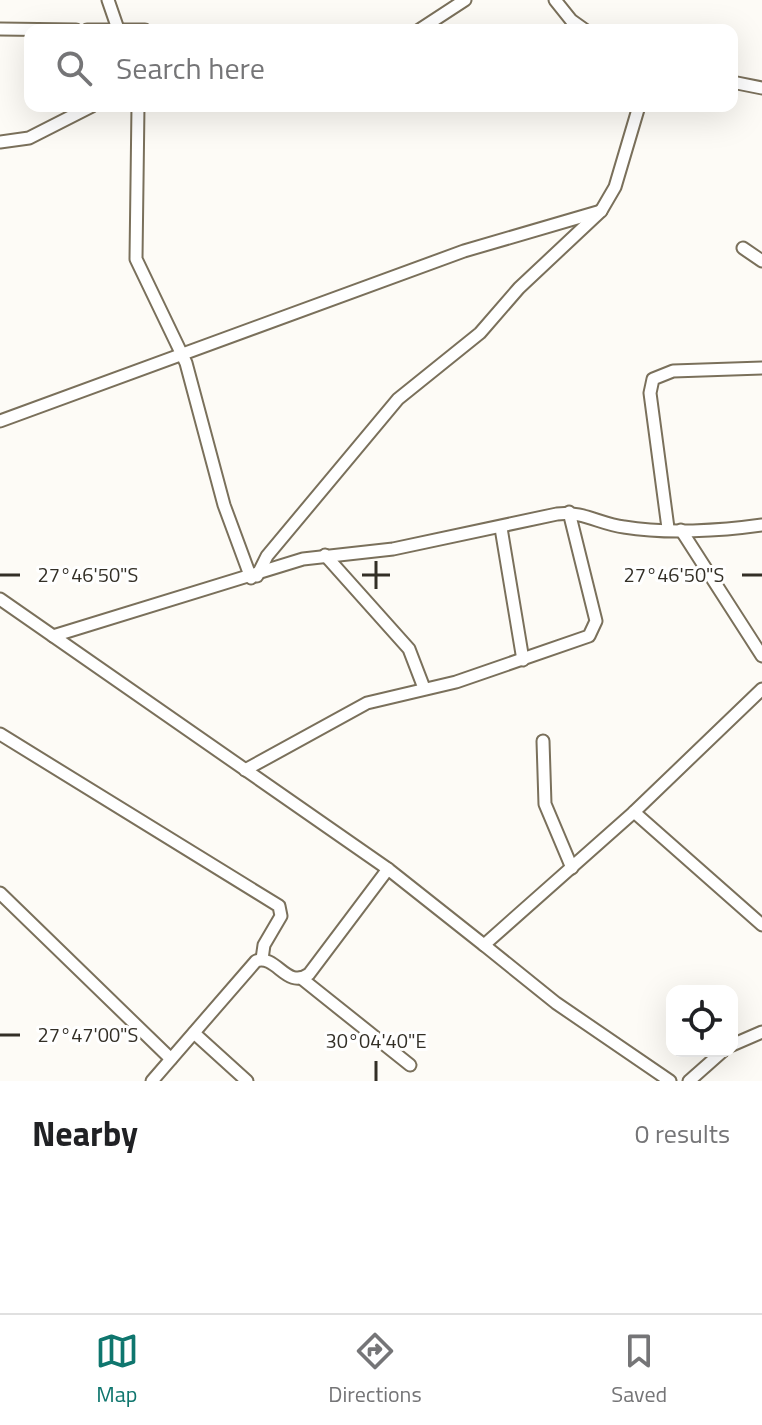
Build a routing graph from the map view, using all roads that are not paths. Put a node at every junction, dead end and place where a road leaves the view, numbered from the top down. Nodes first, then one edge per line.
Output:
1 (108, 0) edge
2 (465, 0) edge
3 (555, 0) edge
4 (116, 24) edge
5 (428, 24) edge
6 (577, 24) edge
7 (0, 29) edge
8 (24, 29) edge
9 (738, 83) edge
10 (762, 88) edge
11 (80, 112) edge
12 (138, 112) edge
13 (637, 112) edge
14 (0, 142) edge
15 (601, 211) junction
16 (743, 248) dead end
17 (762, 261) edge
18 (183, 356) junction
19 (762, 368) edge
20 (0, 421) edge
21 (569, 512) junction
22 (762, 525) edge
23 (501, 528) junction
24 (668, 528) junction
25 (681, 530) junction
26 (325, 555) junction
27 (254, 577) junction
28 (0, 599) edge
29 (53, 636) junction
30 (762, 656) edge
31 (523, 660) junction
32 (424, 688) junction
33 (762, 689) edge
34 (0, 734) edge
35 (543, 741) dead end
36 (245, 770) junction
37 (634, 812) junction
38 (572, 868) junction
39 (388, 869) junction
40 (0, 893) edge
41 (762, 925) edge
42 (484, 945) junction
43 (262, 959) junction
44 (301, 978) junction
45 (762, 1032) edge
46 (194, 1033) junction
47 (738, 1042) edge
48 (716, 1057) edge
49 (171, 1059) junction
50 (410, 1065) dead end
51 (152, 1081) edge
52 (247, 1081) edge
53 (670, 1081) edge
54 (689, 1081) edge

1 - 4 street
2 - 5 street
3 - 6 street
7 - 8 street
9 - 10 street
11 - 14 street
12 - 18 street
13 - 15 street
15 - 18 street
15 - 27 street
16 - 17 street
18 - 20 street
18 - 27 street
19 - 24 street
21 - 23 street
21 - 24 street
21 - 31 street
22 - 25 street
23 - 26 street
23 - 31 street
24 - 25 street
25 - 30 street
26 - 27 street
26 - 32 street
27 - 29 street
28 - 29 street
29 - 36 street
31 - 32 street
32 - 36 street
33 - 37 street
34 - 43 street
35 - 38 street
36 - 39 street
37 - 38 street
37 - 41 street
38 - 42 street
39 - 42 street
39 - 44 street
40 - 49 street
42 - 53 street
43 - 44 street
43 - 46 street
44 - 50 street
45 - 47 street
46 - 49 street
46 - 52 street
48 - 54 street
49 - 51 street

